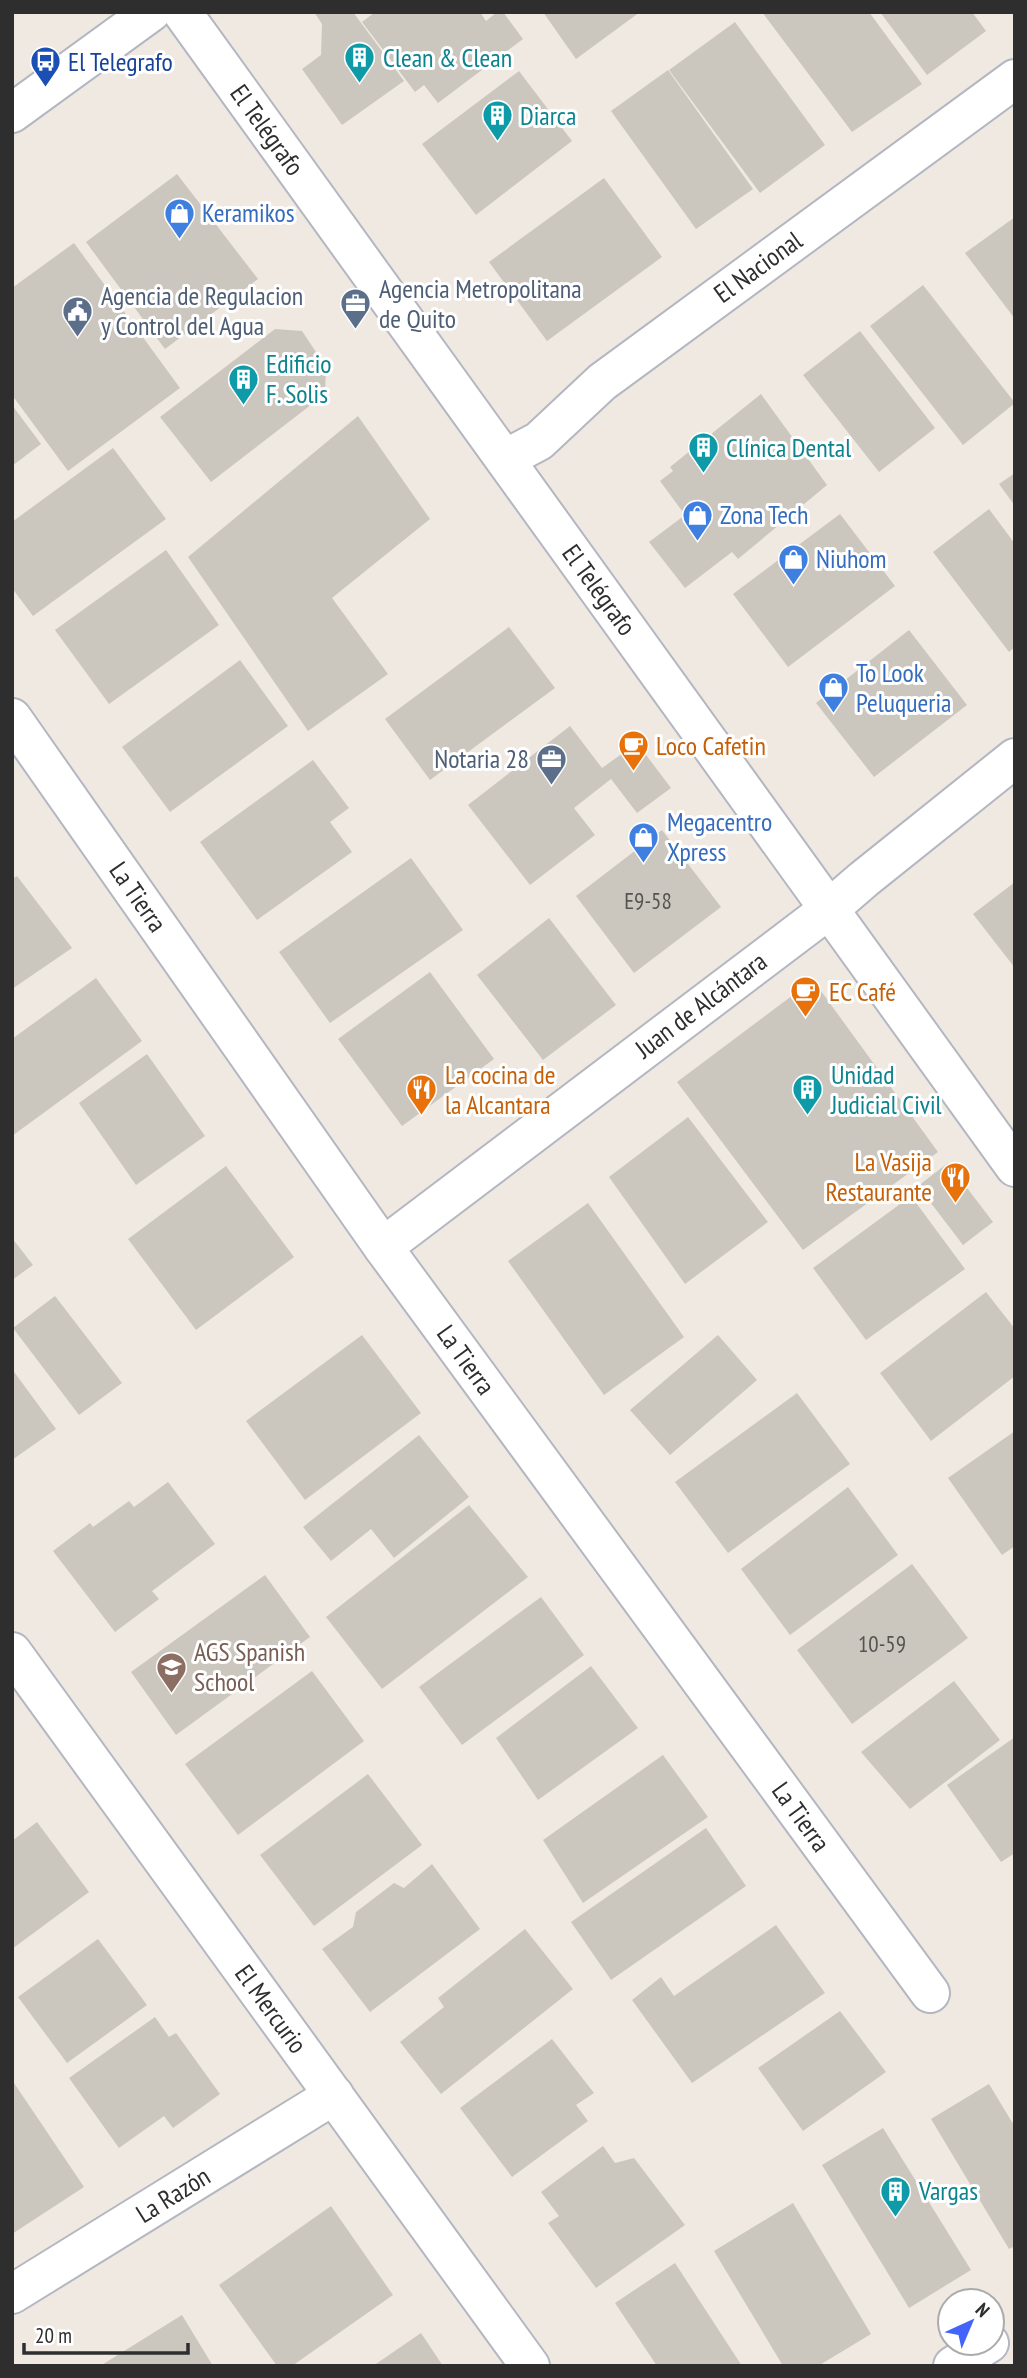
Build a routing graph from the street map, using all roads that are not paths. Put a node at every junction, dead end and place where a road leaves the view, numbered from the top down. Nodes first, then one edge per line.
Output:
1 (151, 12) edge
2 (182, 12) edge
3 (1015, 79) edge
4 (12, 113) edge
5 (505, 459) junction
6 (12, 718) edge
7 (1015, 758) edge
8 (828, 910) junction
9 (1015, 1167) edge
10 (383, 1247) junction
11 (12, 1652) edge
12 (930, 1993) dead end
13 (334, 2095) junction
14 (12, 2294) edge
15 (530, 2366) edge

1 - 4 street
2 - 5 street, El Telégrafo
3 - 5 street, El Nacional
5 - 8 street, El Telégrafo
6 - 10 street, La Tierra
7 - 8 street, Juan de Alcántara
8 - 9 street, El Telégrafo
8 - 10 street, Juan de Alcántara
10 - 12 street, La Tierra
11 - 13 street, El Mercurio
13 - 14 street, La Razón
13 - 15 street, El Mercurio

